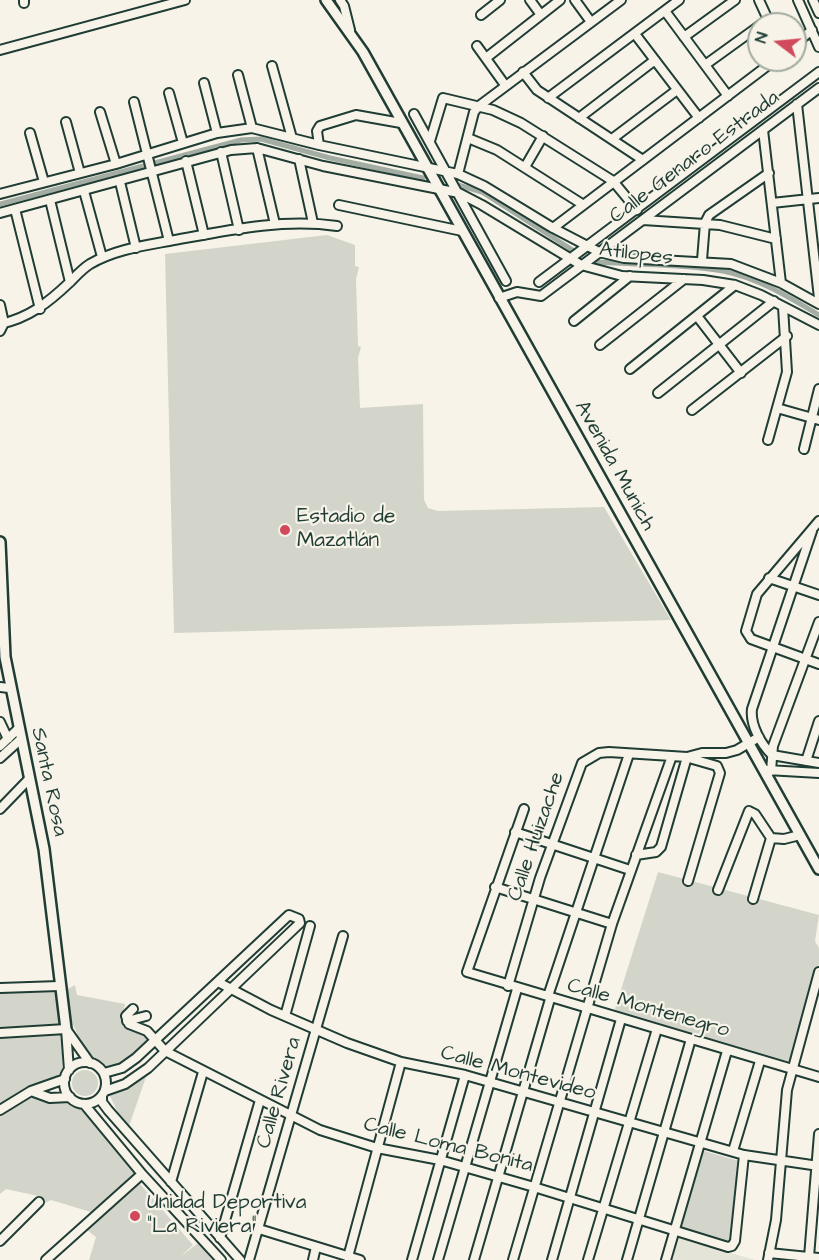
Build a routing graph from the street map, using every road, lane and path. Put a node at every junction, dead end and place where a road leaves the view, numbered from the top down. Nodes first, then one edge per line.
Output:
1 (185, 0) edge
2 (326, 0) edge
3 (340, 0) edge
4 (500, 0) edge
5 (530, 0) edge
6 (560, 0) edge
7 (575, 0) edge
8 (621, 0) edge
9 (679, 0) edge
10 (735, 0) edge
11 (798, 0) edge
12 (813, 0) edge
13 (665, 11) junction
14 (819, 13) edge
15 (481, 15) dead end
16 (541, 15) junction
17 (591, 22) junction
18 (350, 30) junction
19 (812, 30) junction
20 (635, 34) junction
21 (807, 34) edge
22 (747, 36) edge
23 (684, 37) junction
24 (477, 46) dead end
25 (819, 47) edge
26 (0, 50) edge
27 (486, 58) junction
28 (655, 60) junction
29 (705, 65) junction
30 (272, 66) dead end
31 (523, 72) junction
32 (759, 72) edge
33 (819, 72) edge
34 (238, 75) dead end
35 (204, 83) dead end
36 (505, 85) junction
37 (819, 88) edge
38 (677, 90) junction
39 (169, 93) dead end
40 (728, 96) junction
41 (549, 98) junction
42 (134, 102) dead end
43 (797, 104) junction
44 (479, 106) junction
45 (100, 112) dead end
46 (414, 114) dead end
47 (579, 118) junction
48 (699, 118) junction
49 (66, 122) dead end
50 (401, 123) junction
51 (252, 128) junction
52 (763, 130) junction
53 (30, 133) dead end
54 (217, 133) junction
55 (543, 136) junction
56 (292, 138) junction
57 (468, 138) junction
58 (612, 139) junction
59 (430, 141) junction
60 (183, 143) junction
61 (319, 145) junction
62 (257, 148) junction
63 (221, 152) junction
64 (147, 155) junction
65 (298, 159) junction
66 (643, 160) junction
67 (186, 161) junction
68 (116, 164) junction
69 (525, 167) junction
70 (426, 168) junction
71 (80, 172) junction
72 (152, 172) junction
73 (446, 172) junction
74 (769, 173) junction
75 (458, 174) junction
76 (613, 181) junction
77 (44, 182) junction
78 (120, 182) junction
79 (84, 190) junction
80 (438, 190) junction
81 (0, 194) edge
82 (459, 194) junction
83 (819, 198) edge
84 (808, 199) junction
85 (50, 200) junction
86 (772, 203) junction
87 (582, 204) junction
88 (339, 205) dead end
89 (15, 209) junction
90 (636, 210) junction
91 (0, 213) edge
92 (644, 220) junction
93 (313, 223) junction
94 (705, 223) junction
95 (276, 224) junction
96 (337, 226) dead end
97 (553, 228) junction
98 (239, 230) junction
99 (462, 231) junction
100 (204, 235) junction
101 (776, 239) junction
102 (169, 241) junction
103 (587, 247) junction
104 (136, 248) junction
105 (599, 252) junction
106 (102, 258) junction
107 (570, 259) junction
108 (702, 260) junction
109 (581, 265) junction
110 (630, 276) junction
111 (684, 279) junction
112 (506, 280) dead end
113 (70, 282) junction
114 (539, 282) dead end
115 (781, 283) junction
116 (735, 285) junction
117 (499, 298) junction
118 (819, 298) edge
119 (774, 301) junction
120 (819, 304) edge
121 (0, 306) edge
122 (783, 307) junction
123 (40, 309) junction
124 (697, 316) junction
125 (573, 321) dead end
126 (2, 323) edge
127 (819, 324) edge
128 (0, 331) edge
129 (787, 336) junction
130 (719, 344) junction
131 (600, 345) dead end
132 (630, 369) dead end
133 (741, 373) junction
134 (819, 389) edge
135 (658, 393) dead end
136 (777, 408) junction
137 (693, 410) dead end
138 (816, 419) edge
139 (768, 440) dead end
140 (804, 448) dead end
141 (819, 521) edge
142 (812, 531) junction
143 (0, 542) edge
144 (770, 578) junction
145 (795, 586) junction
146 (819, 595) edge
147 (819, 622) edge
148 (774, 648) junction
149 (2, 659) edge
150 (806, 659) junction
151 (819, 664) edge
152 (4, 687) edge
153 (819, 721) edge
154 (0, 722) edge
155 (19, 728) junction
156 (759, 737) junction
157 (8, 739) junction
158 (21, 739) junction
159 (749, 744) junction
160 (0, 746) edge
161 (726, 753) junction
162 (629, 754) junction
163 (772, 755) junction
164 (672, 756) junction
165 (687, 757) junction
166 (0, 758) edge
167 (797, 760) junction
168 (806, 762) junction
169 (819, 763) edge
170 (718, 767) junction
171 (767, 770) junction
172 (795, 772) junction
173 (819, 773) edge
174 (29, 779) junction
175 (0, 809) edge
176 (524, 809) dead end
177 (515, 832) junction
178 (800, 835) junction
179 (771, 838) junction
180 (553, 844) junction
181 (636, 855) junction
182 (594, 856) junction
183 (819, 869) edge
184 (630, 870) junction
185 (688, 881) dead end
186 (495, 887) junction
187 (718, 890) dead end
188 (753, 899) dead end
189 (534, 900) junction
190 (575, 912) junction
191 (612, 924) junction
192 (310, 926) dead end
193 (343, 936) dead end
194 (819, 972) edge
195 (218, 982) junction
196 (59, 986) junction
197 (508, 986) junction
198 (0, 988) edge
199 (231, 989) junction
200 (517, 989) junction
201 (550, 999) junction
202 (133, 1009) dead end
203 (588, 1009) junction
204 (146, 1016) dead end
205 (285, 1016) junction
206 (621, 1019) junction
207 (127, 1021) junction
208 (66, 1029) junction
209 (657, 1029) junction
210 (317, 1030) junction
211 (0, 1033) edge
212 (691, 1039) junction
213 (156, 1040) junction
214 (165, 1051) junction
215 (727, 1051) junction
216 (760, 1060) junction
217 (401, 1062) junction
218 (90, 1063) junction
219 (791, 1069) junction
220 (69, 1070) junction
221 (203, 1072) junction
222 (104, 1073) junction
223 (465, 1075) junction
224 (819, 1077) edge
225 (65, 1079) junction
226 (489, 1082) junction
227 (31, 1091) junction
228 (523, 1092) junction
229 (103, 1093) junction
230 (70, 1097) junction
231 (260, 1100) junction
232 (559, 1102) junction
233 (84, 1104) junction
234 (0, 1110) edge
235 (594, 1113) junction
236 (292, 1115) junction
237 (628, 1123) junction
238 (663, 1133) junction
239 (819, 1134) edge
240 (699, 1143) junction
241 (377, 1148) junction
242 (733, 1151) junction
243 (744, 1155) junction
244 (440, 1160) junction
245 (780, 1162) junction
246 (818, 1166) edge
247 (464, 1167) junction
248 (142, 1174) junction
249 (498, 1177) junction
250 (171, 1182) junction
251 (534, 1187) junction
252 (569, 1197) junction
253 (39, 1202) dead end
254 (603, 1207) junction
255 (639, 1218) junction
256 (260, 1229) junction
257 (674, 1230) junction
258 (220, 1238) junction
259 (0, 1241) edge
260 (316, 1247) junction
261 (768, 1256) edge
262 (348, 1257) junction
263 (809, 1257) junction
264 (52, 1258) edge
265 (819, 1258) edge
266 (221, 1260) edge
267 (240, 1260) edge
268 (249, 1260) edge
269 (313, 1260) edge
270 (360, 1260) edge
271 (412, 1260) edge
272 (438, 1260) edge
273 (474, 1260) edge
274 (513, 1260) edge
275 (552, 1260) edge
276 (588, 1260) edge
277 (627, 1260) edge
278 (666, 1260) edge

1 - 26 street
2 - 18 main road, Avenida Munich
3 - 18 street
4 - 15 street
5 - 16 street
6 - 16 street
7 - 17 street
8 - 17 street
9 - 13 street
10 - 23 street
11 - 19 street
12 - 14 street
13 - 20 street
13 - 23 street
16 - 27 street
17 - 31 street
18 - 50 main road, Avenida Munich
19 - 21 street
19 - 25 street
20 - 28 street
20 - 41 street
22 - 29 street
23 - 29 street
24 - 27 street
27 - 36 street
28 - 38 street
28 - 47 street
29 - 40 street
30 - 56 street
31 - 36 street
31 - 41 street
32 - 40 street
33 - 90 street, Calle Genaro Estrada
34 - 51 street
35 - 54 street
36 - 44 street
37 - 43 street, Calle Genaro Estrada
38 - 48 street
38 - 58 street
39 - 60 street
40 - 48 street
41 - 47 street
42 - 64 street
43 - 52 street, Calle Genaro Estrada
43 - 84 street
44 - 55 street
44 - 57 street
44 - 59 street
45 - 68 street
46 - 59 street
47 - 58 street
48 - 66 street
49 - 71 street
50 - 61 street
50 - 70 main road, Avenida Munich
51 - 54 street
51 - 56 street
52 - 74 street
52 - 92 street, Calle Genaro Estrada
53 - 77 street
54 - 60 street
55 - 69 street
55 - 76 street
56 - 61 street
57 - 69 street
57 - 75 street
58 - 66 street
59 - 73 street
60 - 64 street
61 - 70 street
62 - 63 street
62 - 65 street, Atilopes
62 - 95 street
63 - 67 street
63 - 98 street
64 - 68 street
64 - 72 street
65 - 80 street, Atilopes
65 - 93 street
66 - 76 street
67 - 72 street
67 - 100 street
68 - 71 street
69 - 87 street
70 - 73 street
70 - 80 main road, Avenida Munich
71 - 77 street
72 - 78 street
72 - 102 street
73 - 75 street
73 - 82 street
74 - 86 street
74 - 94 street
75 - 97 street
76 - 87 street
76 - 90 street
77 - 81 street
78 - 79 street
78 - 104 street
79 - 85 street
79 - 106 street
80 - 82 street, Atilopes
80 - 99 main road, Avenida Munich
82 - 107 street, Atilopes
82 - 112 street
83 - 84 street
84 - 86 street
84 - 118 street
85 - 89 street
85 - 113 street
86 - 101 street
87 - 97 street
88 - 99 street
89 - 91 street
89 - 123 street
90 - 103 street, Calle Genaro Estrada
92 - 94 street
92 - 105 street, Calle Genaro Estrada
93 - 95 street
93 - 96 street
94 - 101 street
94 - 108 street
95 - 98 street
97 - 103 street
98 - 100 street
99 - 117 main road, Avenida Munich
100 - 102 street
101 - 115 street
102 - 104 street
103 - 105 street
103 - 107 street, Calle Genaro Estrada
104 - 106 street
105 - 108 street
105 - 109 street, Calle Genaro Estrada
106 - 113 street
107 - 109 street, Atilopes
107 - 114 street, Calle Genaro Estrada
108 - 115 street
109 - 110 street, Atilopes
109 - 117 street, Calle Genaro Estrada
110 - 111 street, Atilopes
110 - 125 street
111 - 116 street, Atilopes
111 - 131 street
113 - 123 street
115 - 120 street
116 - 119 street, Atilopes
116 - 124 street
117 - 159 main road, Avenida Munich
119 - 122 street, Atilopes
119 - 130 street
121 - 126 street
122 - 127 street, Atilopes
122 - 129 street
123 - 126 street
124 - 130 street
124 - 132 street
126 - 128 street
129 - 133 street
129 - 136 street
130 - 133 street
130 - 135 street
133 - 137 street
134 - 138 street
136 - 138 street
136 - 139 street
138 - 140 street
141 - 142 street
142 - 144 street
142 - 145 street
143 - 149 main road, Santa Rosa
144 - 145 street
144 - 148 street
145 - 146 street
145 - 148 street
147 - 150 street
148 - 150 street
148 - 156 street
149 - 152 main road, Santa Rosa
150 - 151 street
150 - 163 street
152 - 155 main road, Santa Rosa
153 - 168 street
154 - 157 street
155 - 157 street
155 - 158 main road, Santa Rosa
156 - 159 street, Calle Huizache
156 - 163 street
157 - 160 street
158 - 166 street
158 - 174 main road, Santa Rosa
159 - 161 street, Calle Huizache
159 - 171 main road, Avenida Munich
161 - 165 street, Calle Huizache
161 - 170 street
162 - 164 street, Calle Huizache
162 - 180 street, Calle Huizache
162 - 182 street
163 - 167 street
163 - 171 street
164 - 165 street, Calle Huizache
164 - 181 street
165 - 170 street
165 - 181 street
167 - 168 street
167 - 172 street
168 - 169 street
170 - 185 street
171 - 172 street
171 - 178 main road, Avenida Munich
172 - 173 street
174 - 175 street
174 - 196 main road, Santa Rosa
176 - 177 street
177 - 180 street
177 - 186 street
178 - 179 street
178 - 183 main road, Avenida Munich
179 - 187 street
179 - 188 street
180 - 182 street
180 - 189 street, Calle Huizache
181 - 184 street
182 - 184 street
182 - 190 street
184 - 191 street
186 - 189 street
186 - 197 street, Calle Montenegro
189 - 190 street
189 - 197 street, Calle Huizache
190 - 191 street
190 - 201 street
191 - 203 street
192 - 205 street
193 - 210 street, Calle Rivera
194 - 219 street
195 - 199 street, Calle Montevideo
195 - 199 street
195 - 213 street
196 - 198 street
196 - 208 main road, Santa Rosa
197 - 200 street, Calle Montenegro
199 - 205 street, Calle Montevideo
199 - 214 street
200 - 201 street, Calle Montenegro
200 - 226 street
201 - 203 street, Calle Montenegro
201 - 228 street
202 - 207 street
203 - 206 street, Calle Montenegro
203 - 232 street
204 - 207 street
205 - 210 street, Calle Montevideo
206 - 209 street, Calle Montenegro
206 - 235 street
207 - 213 street
208 - 211 street
208 - 218 street
208 - 220 street
209 - 212 street, Calle Montenegro
209 - 237 street
210 - 217 street, Calle Montevideo
210 - 236 street, Calle Rivera
212 - 215 street, Calle Montenegro
212 - 238 street
213 - 214 street
213 - 222 street
214 - 221 street, Calle Loma Bonita
214 - 229 street
215 - 216 street, Calle Montenegro
215 - 240 street
216 - 219 street, Calle Montenegro
216 - 242 street
217 - 223 street, Calle Montevideo
217 - 241 street
218 - 220 street
218 - 222 street
219 - 224 street, Calle Montenegro
219 - 245 street
220 - 225 street
221 - 231 street, Calle Loma Bonita
221 - 250 street
222 - 229 street
223 - 226 street, Calle Montevideo
223 - 244 street
225 - 227 street
225 - 230 street
226 - 228 street, Calle Montevideo
226 - 247 street
227 - 230 street
227 - 234 street
228 - 232 street, Calle Montevideo
228 - 249 street
229 - 233 street
229 - 250 street
230 - 233 street
231 - 236 street, Calle Loma Bonita
231 - 258 street
232 - 235 street, Calle Montevideo
232 - 251 street
233 - 248 street
235 - 237 street, Calle Montevideo
235 - 252 street
236 - 241 street, Calle Loma Bonita
236 - 256 street, Calle Rivera
237 - 238 street, Calle Montevideo
237 - 254 street
238 - 240 street, Calle Montevideo
238 - 255 street
239 - 246 street
240 - 242 street, Calle Montevideo
240 - 257 street
241 - 244 street, Calle Loma Bonita
241 - 262 street
242 - 243 street, Calle Montevideo
243 - 245 street, Calle Montevideo
243 - 257 street, Calle Loma Bonita
244 - 247 street, Calle Loma Bonita
244 - 271 street
245 - 246 street, Calle Montevideo
245 - 261 street
246 - 263 street
247 - 249 street, Calle Loma Bonita
247 - 272 street
248 - 264 street
248 - 266 street
249 - 251 street, Calle Loma Bonita
249 - 273 street
250 - 258 street
251 - 252 street, Calle Loma Bonita
251 - 274 street
252 - 254 street, Calle Loma Bonita
252 - 275 street
253 - 259 street
254 - 255 street, Calle Loma Bonita
254 - 276 street
255 - 257 street, Calle Loma Bonita
255 - 277 street
256 - 260 street
256 - 268 street, Calle Rivera
257 - 278 street
258 - 267 street
260 - 262 street
260 - 269 street
261 - 263 street
262 - 270 street
263 - 265 street

